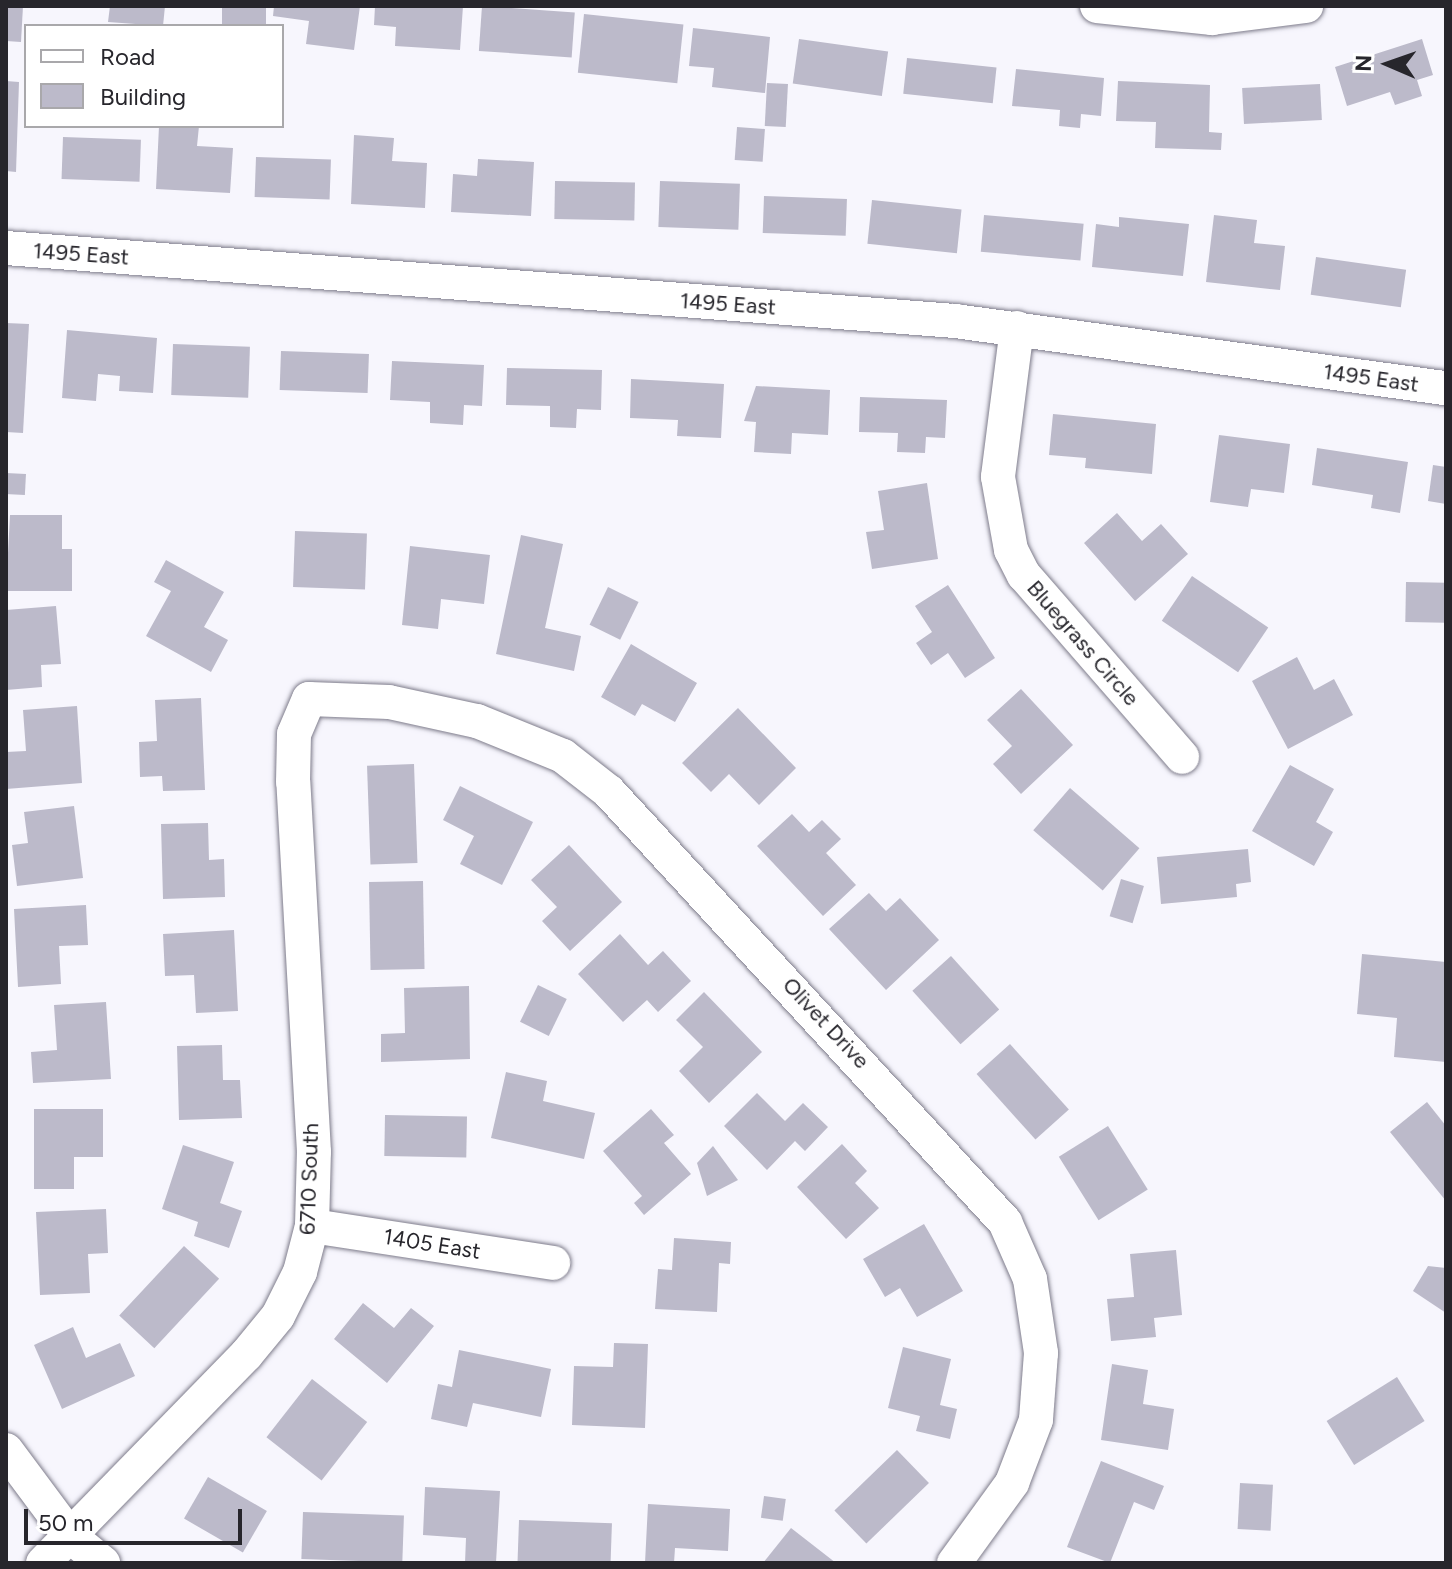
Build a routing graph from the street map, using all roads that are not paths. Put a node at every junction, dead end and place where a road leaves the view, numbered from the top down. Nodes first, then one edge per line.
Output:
1 (1097, 6) edge
2 (1306, 6) edge
3 (6, 248) edge
4 (1017, 328) junction
5 (1446, 388) edge
6 (309, 699) joint
7 (1182, 757) dead end
8 (312, 1226) junction
9 (553, 1263) dead end
10 (6, 1450) edge
11 (70, 1536) junction
12 (43, 1563) edge
13 (103, 1563) edge
14 (954, 1563) edge

1 - 2 street
3 - 4 street, 1495 East
4 - 5 street, 1495 East
4 - 7 street, Bluegrass Circle
6 - 8 street, 6710 South
6 - 14 street, Olivet Drive
8 - 9 street, 1405 East
8 - 11 street, 6710 South
10 - 11 street
11 - 12 street, 6710 South
11 - 13 street

